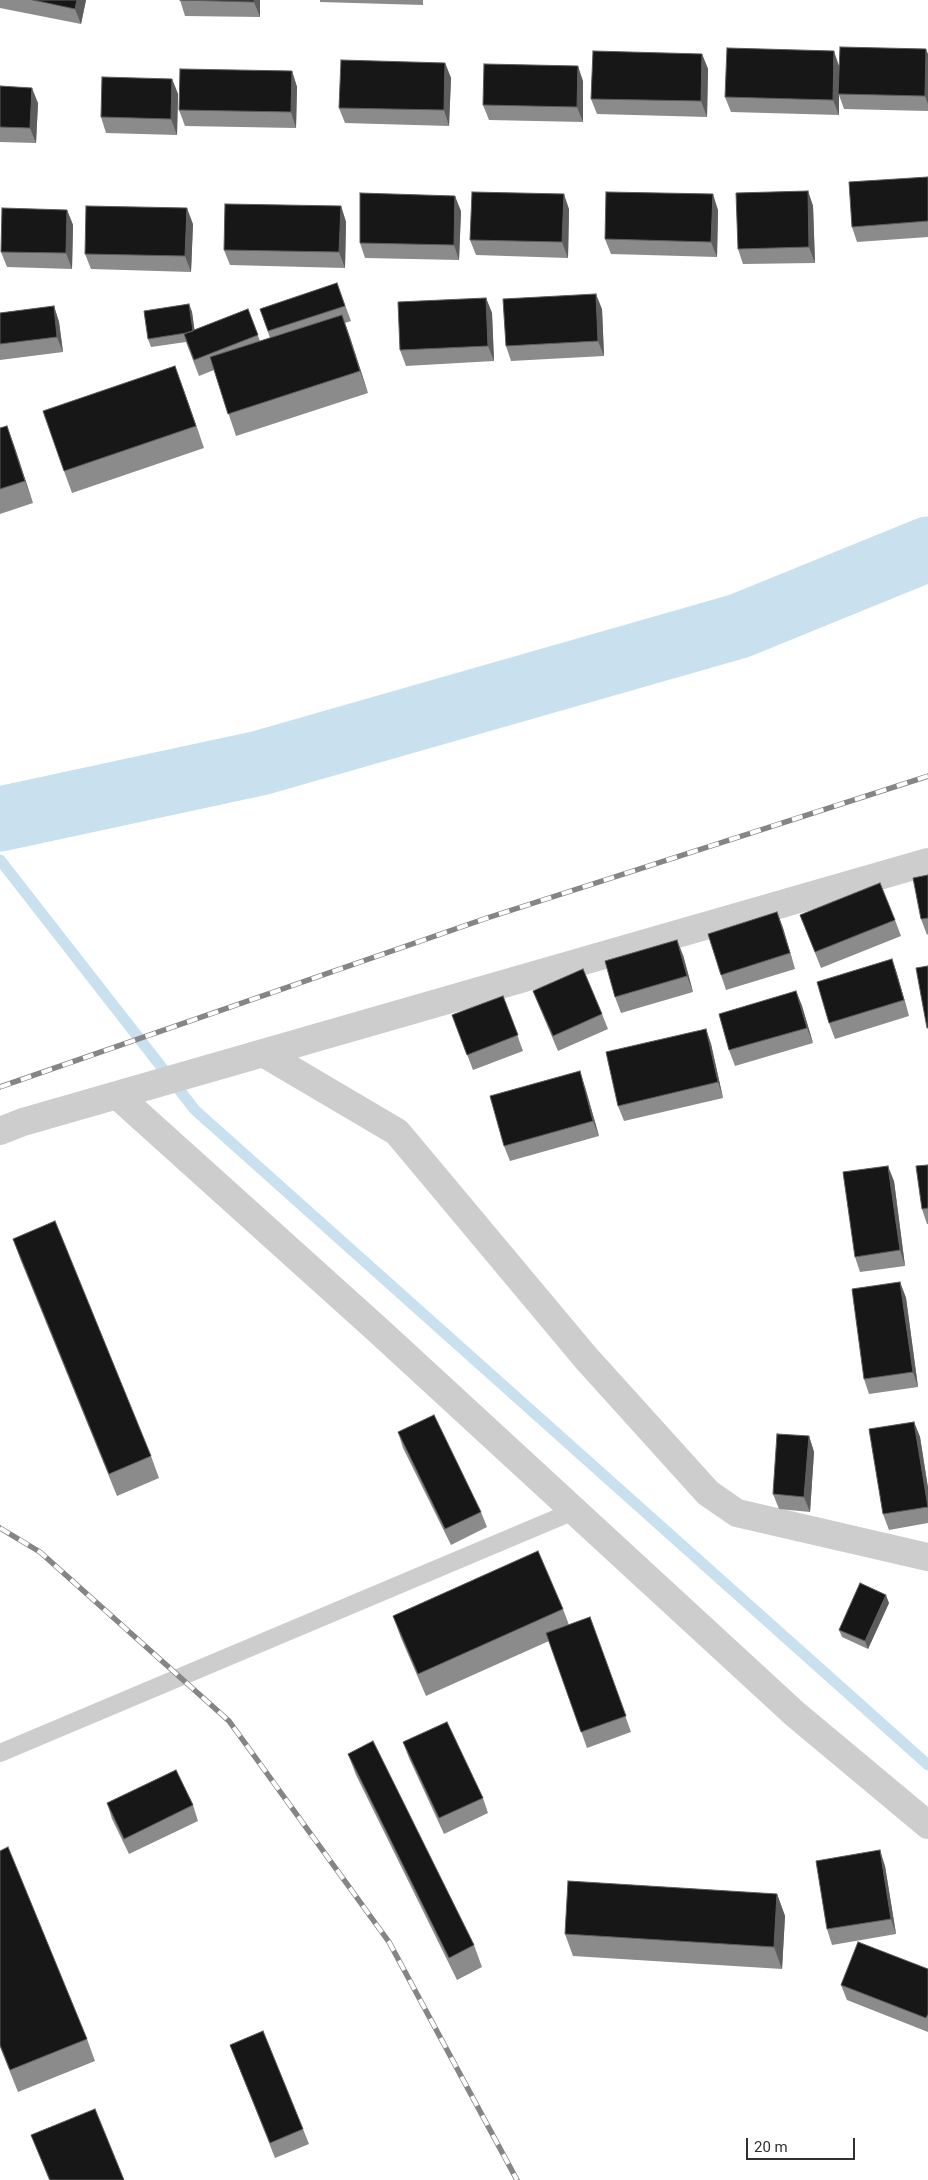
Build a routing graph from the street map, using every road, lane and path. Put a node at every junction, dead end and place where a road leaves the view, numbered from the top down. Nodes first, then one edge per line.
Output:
1 (928, 862) edge
2 (263, 1053) junction
3 (117, 1095) junction
4 (0, 1131) edge
5 (574, 1511) junction
6 (928, 1557) edge
7 (0, 1753) edge
8 (928, 1826) edge

1 - 2 street
2 - 3 street
2 - 6 street
3 - 4 street
3 - 5 street
5 - 7 lane
5 - 8 street

